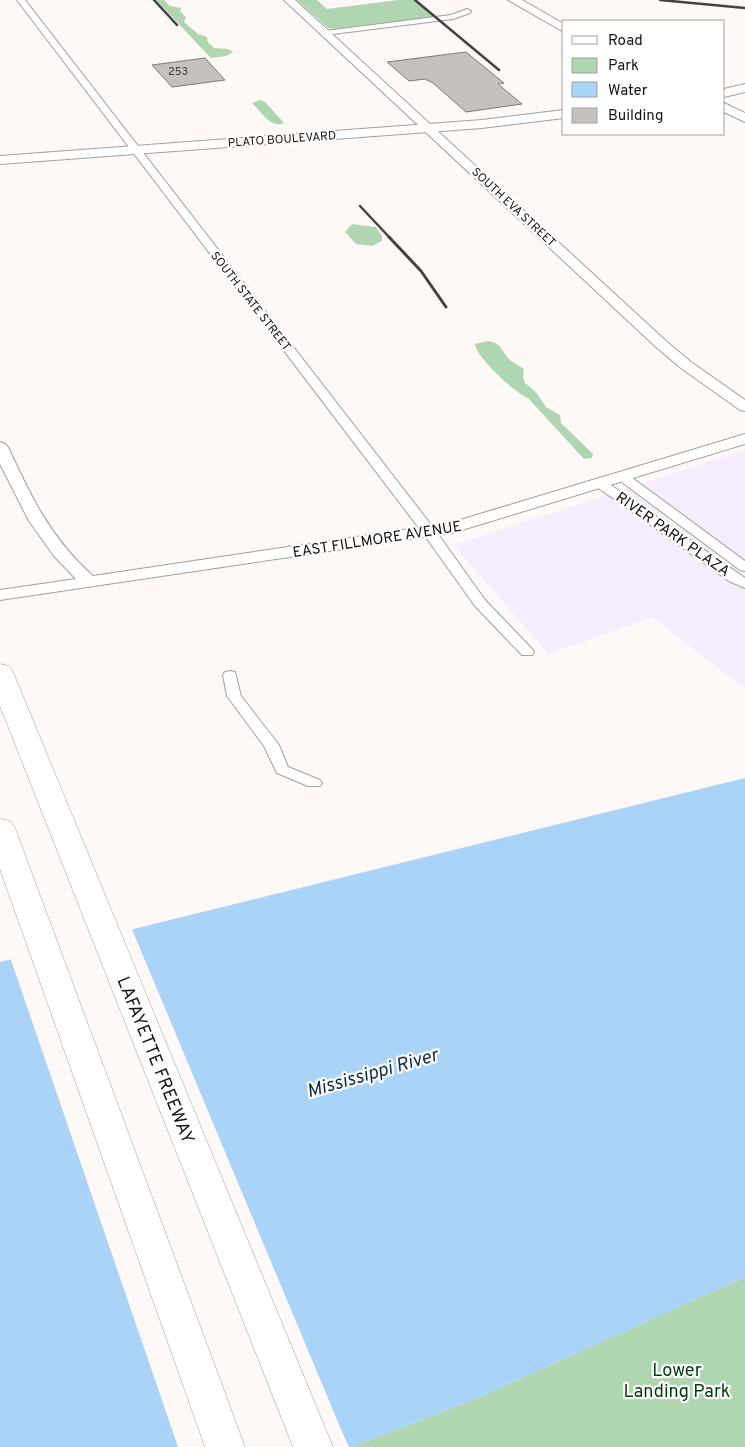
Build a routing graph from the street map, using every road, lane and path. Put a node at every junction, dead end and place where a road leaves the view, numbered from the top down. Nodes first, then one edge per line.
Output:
1 (21, 0) edge
2 (289, 0) edge
3 (514, 0) edge
4 (467, 11) dead end
5 (562, 27) edge
6 (325, 33) junction
7 (745, 77) edge
8 (725, 82) edge
9 (745, 88) edge
10 (725, 93) edge
11 (725, 108) edge
12 (562, 114) edge
13 (745, 118) edge
14 (562, 124) edge
15 (426, 128) junction
16 (438, 137) junction
17 (139, 154) junction
18 (0, 160) edge
19 (0, 169) edge
20 (745, 407) edge
21 (745, 439) edge
22 (0, 447) edge
23 (623, 477) junction
24 (601, 484) junction
25 (430, 533) junction
26 (745, 567) edge
27 (91, 583) junction
28 (745, 584) edge
29 (0, 595) edge
30 (527, 652) dead end
31 (0, 672) edge
32 (230, 676) dead end
33 (314, 783) dead end
34 (0, 828) edge
35 (225, 1447) edge
36 (313, 1447) edge

1 - 17 street, SOUTH STATE STREET
2 - 6 street, SOUTH EVA STREET
3 - 5 main road
4 - 6 street
6 - 15 street, SOUTH EVA STREET
7 - 8 main road
9 - 10 main road
11 - 13 main road
12 - 15 main road, PLATO BOULEVARD
14 - 16 main road, PLATO BOULEVARD
15 - 16 street, SOUTH EVA STREET
15 - 17 main road, PLATO BOULEVARD
16 - 17 main road, PLATO BOULEVARD
16 - 20 street, SOUTH EVA STREET
17 - 18 main road, PLATO BOULEVARD
17 - 19 main road, PLATO BOULEVARD
17 - 25 street, SOUTH STATE STREET
21 - 23 street, EAST FILLMORE AVENUE
22 - 27 street
23 - 24 street, EAST FILLMORE AVENUE
23 - 26 street, RIVER PARK PLAZA
24 - 25 street, EAST FILLMORE AVENUE
24 - 28 street, RIVER PARK PLAZA
25 - 27 street, EAST FILLMORE AVENUE
25 - 30 street, SOUTH STATE STREET
27 - 29 street, EAST FILLMORE AVENUE
31 - 36 highway, LAFAYETTE FREEWAY
32 - 33 street
34 - 35 highway

